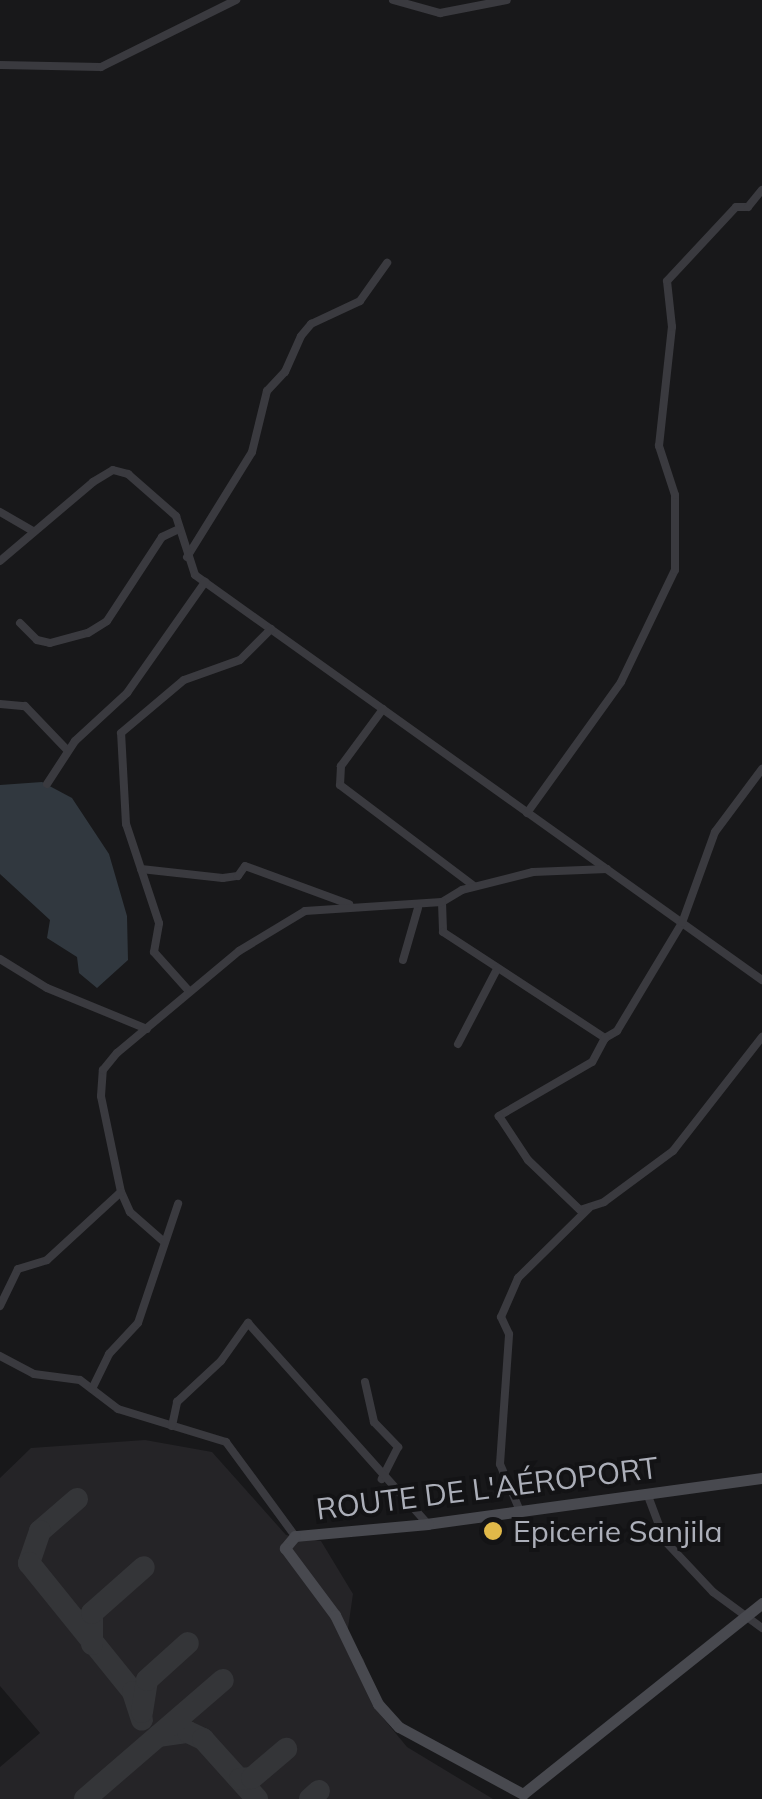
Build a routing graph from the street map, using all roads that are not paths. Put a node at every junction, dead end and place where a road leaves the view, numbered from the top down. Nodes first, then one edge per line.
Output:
1 (236, 0) edge
2 (393, 0) edge
3 (507, 0) edge
4 (0, 65) edge
5 (762, 190) edge
6 (387, 263) dead end
7 (0, 512) edge
8 (180, 529) junction
9 (34, 532) junction
10 (187, 557) junction
11 (0, 561) edge
12 (205, 582) junction
13 (20, 623) dead end
14 (271, 629) junction
15 (0, 704) edge
16 (383, 709) junction
17 (68, 752) junction
18 (762, 769) edge
19 (47, 784) dead end
20 (527, 813) junction
21 (607, 869) junction
22 (141, 870) junction
23 (474, 886) junction
24 (442, 902) junction
25 (358, 908) junction
26 (418, 908) junction
27 (682, 923) junction
28 (0, 958) edge
29 (403, 960) dead end
30 (497, 969) junction
31 (762, 980) edge
32 (188, 990) junction
33 (147, 1029) junction
34 (762, 1036) edge
35 (605, 1038) junction
36 (458, 1044) dead end
37 (120, 1192) junction
38 (178, 1204) dead end
39 (588, 1208) junction
40 (163, 1241) junction
41 (0, 1306) edge
42 (0, 1356) edge
43 (365, 1382) dead end
44 (92, 1389) junction
45 (172, 1426) junction
46 (762, 1478) edge
47 (382, 1479) junction
48 (648, 1496) junction
49 (520, 1511) junction
50 (428, 1524) junction
51 (295, 1536) junction
52 (762, 1603) edge
53 (745, 1618) junction
54 (762, 1628) edge

1 - 4 street
2 - 3 street
5 - 20 street
6 - 10 street
7 - 9 street
8 - 9 street
8 - 10 street
8 - 13 street
9 - 11 street
10 - 12 street
12 - 14 street
12 - 17 street
14 - 16 street
14 - 22 street
15 - 17 street
16 - 20 street
16 - 23 street
17 - 19 street
18 - 27 street
20 - 21 street
21 - 23 street
21 - 27 street
22 - 25 street
22 - 32 street
23 - 24 street
24 - 26 street
24 - 30 street
25 - 26 street
25 - 32 street
26 - 29 street
27 - 31 street
27 - 35 street
28 - 33 street
30 - 35 street
30 - 36 street
32 - 33 street
33 - 37 street
34 - 39 street
35 - 39 street
37 - 40 street
37 - 41 street
38 - 40 street
39 - 49 street
40 - 44 street
42 - 44 street
43 - 47 street
44 - 45 street
45 - 47 street
45 - 51 street
46 - 48 main road, ROUTE DE L'AÉROPORT
47 - 50 street
48 - 49 main road, ROUTE DE L'AÉROPORT
48 - 53 street
49 - 50 main road, ROUTE DE L'AÉROPORT
50 - 51 main road, ROUTE DE L'AÉROPORT
51 - 53 main road, ROUTE DE L'AÉROPORT
52 - 53 main road, ROUTE DE L'AÉROPORT
53 - 54 street

